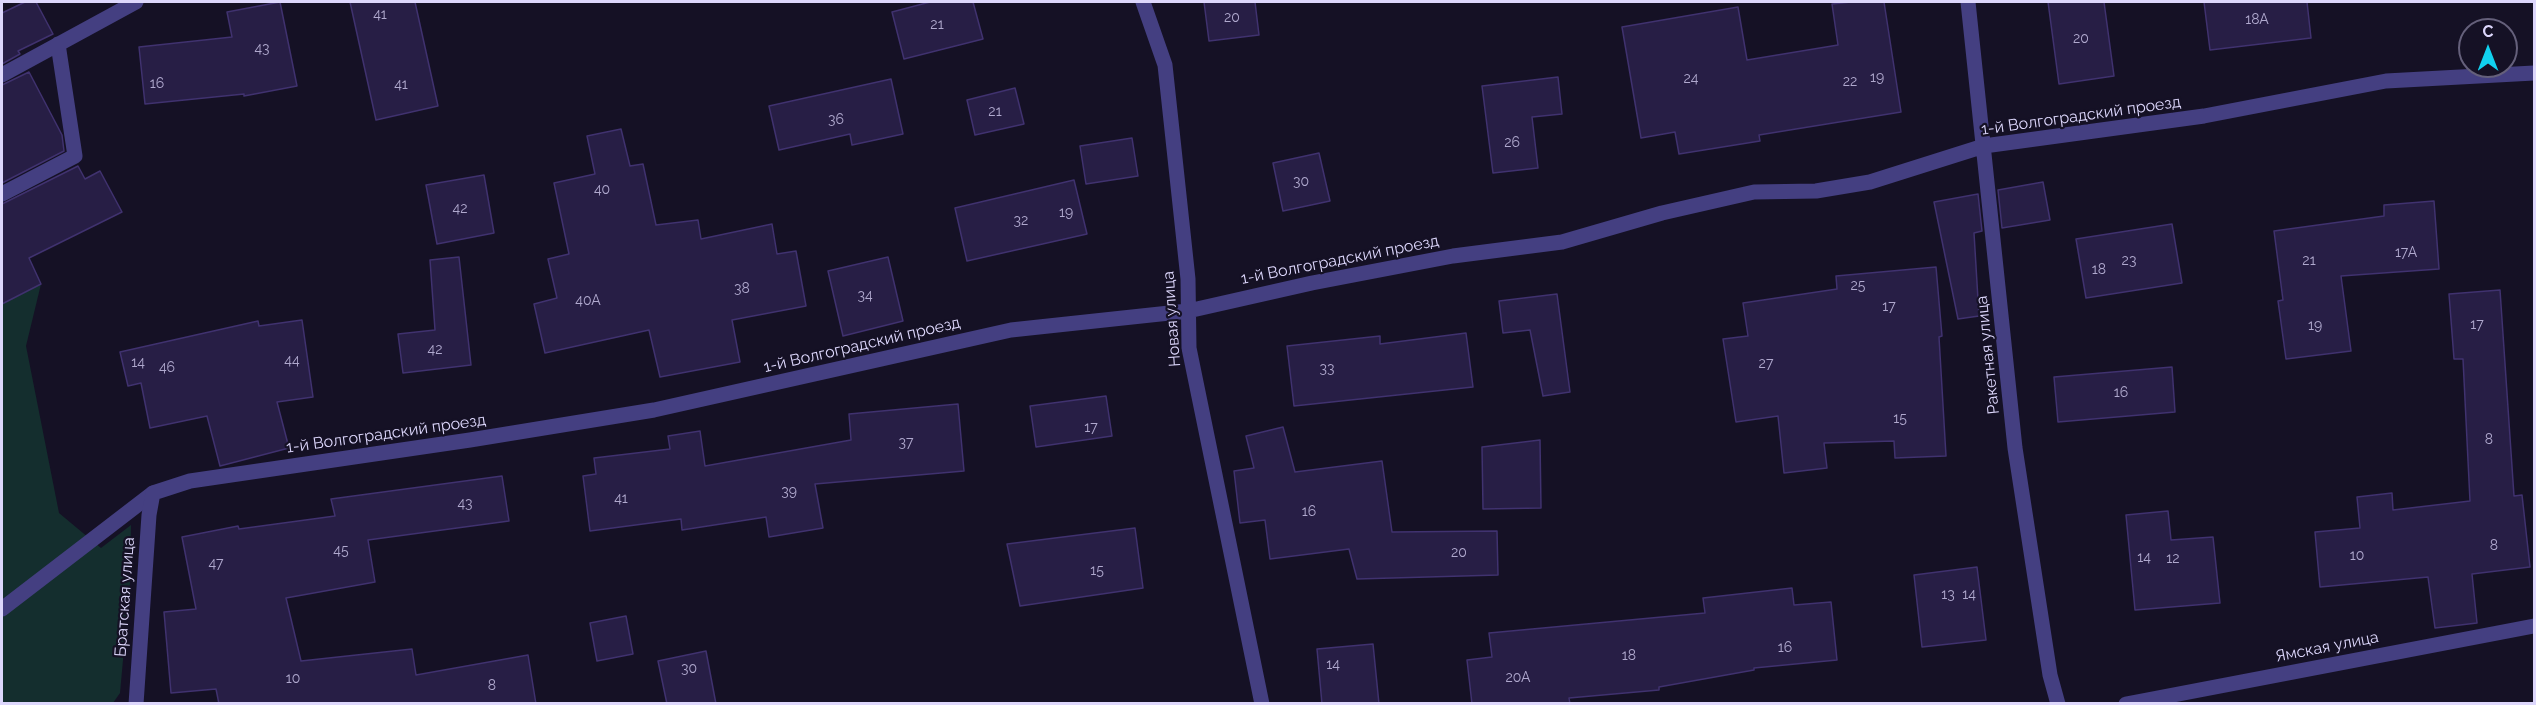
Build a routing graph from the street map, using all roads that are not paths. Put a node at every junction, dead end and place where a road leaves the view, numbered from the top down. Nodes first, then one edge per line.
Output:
1 (136, 2) edge
2 (1143, 2) edge
3 (1968, 2) edge
4 (58, 44) junction
5 (2535, 73) edge
6 (2, 75) edge
7 (1984, 146) junction
8 (2, 194) edge
9 (1188, 311) junction
10 (153, 493) junction
11 (2, 609) edge
12 (2535, 626) edge
13 (136, 704) edge
14 (1262, 704) edge
15 (2058, 704) edge
16 (2126, 704) edge

1 - 4 street
2 - 9 street, Новая улица
3 - 7 street, Ракетная улица
4 - 6 street
4 - 8 street
5 - 7 street, 1-й Волгоградский проезд
7 - 9 street, 1-й Волгоградский проезд
7 - 15 street, Ракетная улица
9 - 10 street, 1-й Волгоградский проезд
9 - 14 street, Новая улица
10 - 11 street
10 - 13 street, Братская улица
12 - 16 street, Ямская улица

